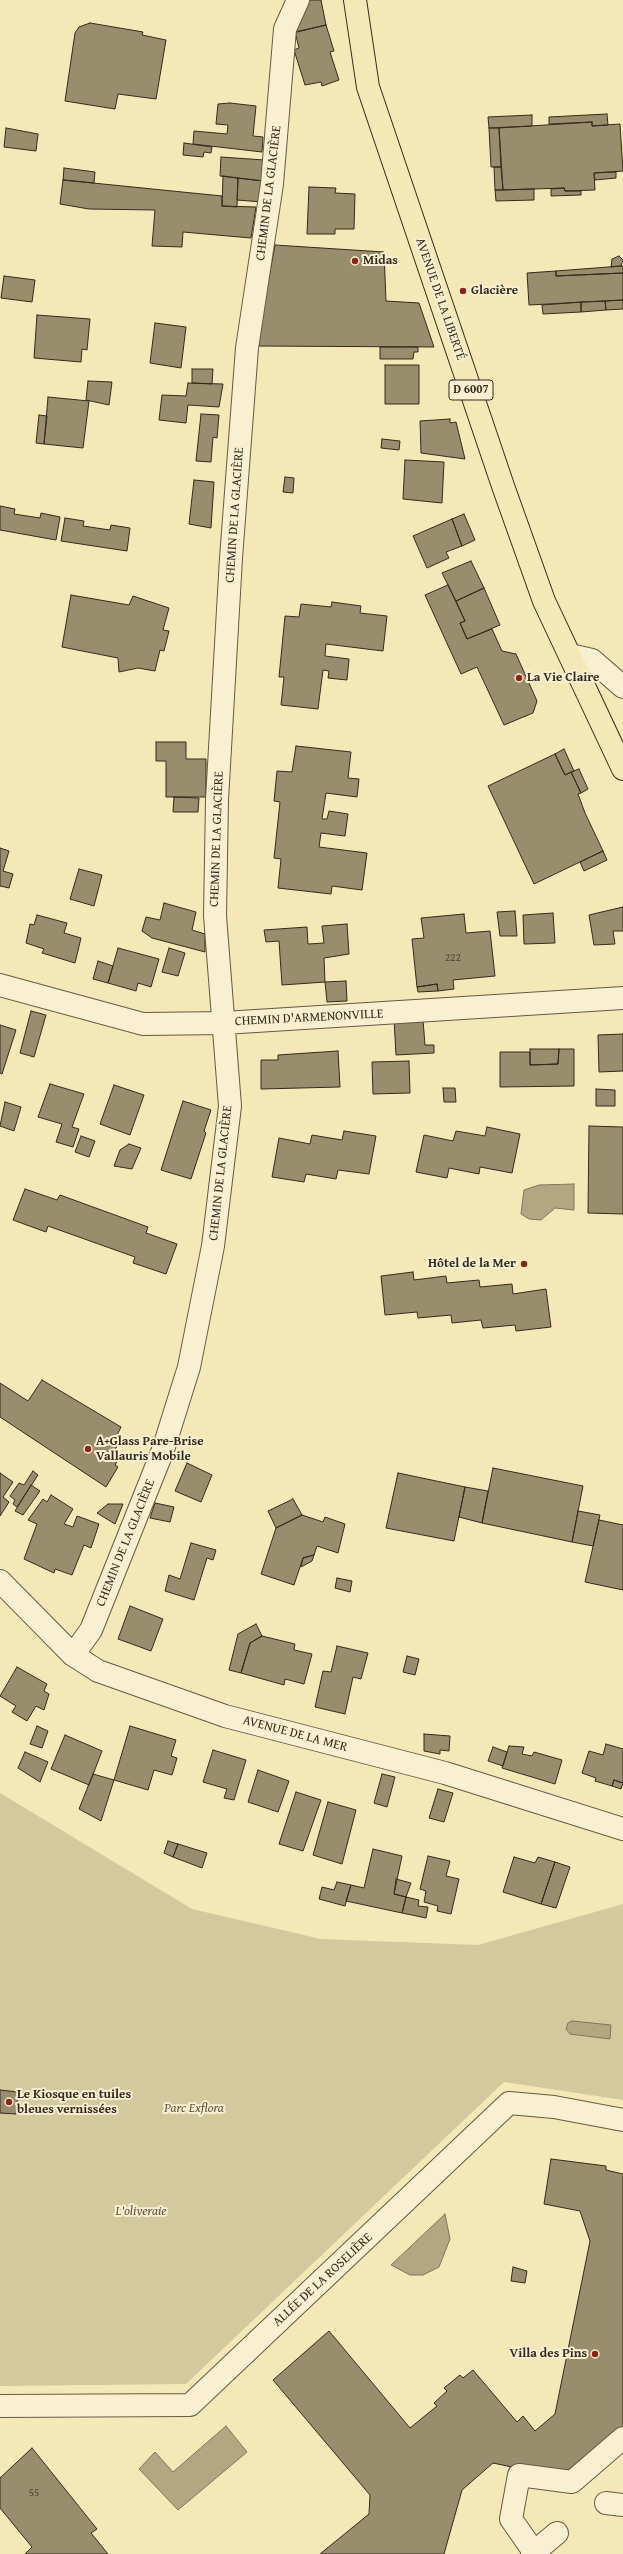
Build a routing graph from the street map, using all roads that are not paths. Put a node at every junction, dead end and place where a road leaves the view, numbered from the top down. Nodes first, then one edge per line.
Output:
1 (298, 0) edge
2 (355, 0) edge
3 (570, 656) junction
4 (623, 687) edge
5 (623, 769) edge
6 (0, 985) edge
7 (623, 998) edge
8 (224, 1024) junction
9 (0, 1581) edge
10 (73, 1655) junction
11 (623, 1829) edge
12 (623, 2120) edge
13 (0, 2406) edge
14 (623, 2438) edge
15 (557, 2532) dead end
16 (533, 2553) edge

1 - 8 street, CHEMIN DE LA GLACIÈRE
2 - 3 main road, AVENUE DE LA LIBERTÉ / D 6007
3 - 4 street
3 - 5 main road, AVENUE DE LA LIBERTÉ / D 6007
6 - 8 street, CHEMIN D'ARMENONVILLE
7 - 8 street, CHEMIN D'ARMENONVILLE
8 - 10 street, CHEMIN DE LA GLACIÈRE
9 - 10 street, AVENUE DE LA MER
10 - 11 street, AVENUE DE LA MER
12 - 13 street, ALLÉE DE LA ROSELIÈRE
14 - 16 street
15 - 16 street

